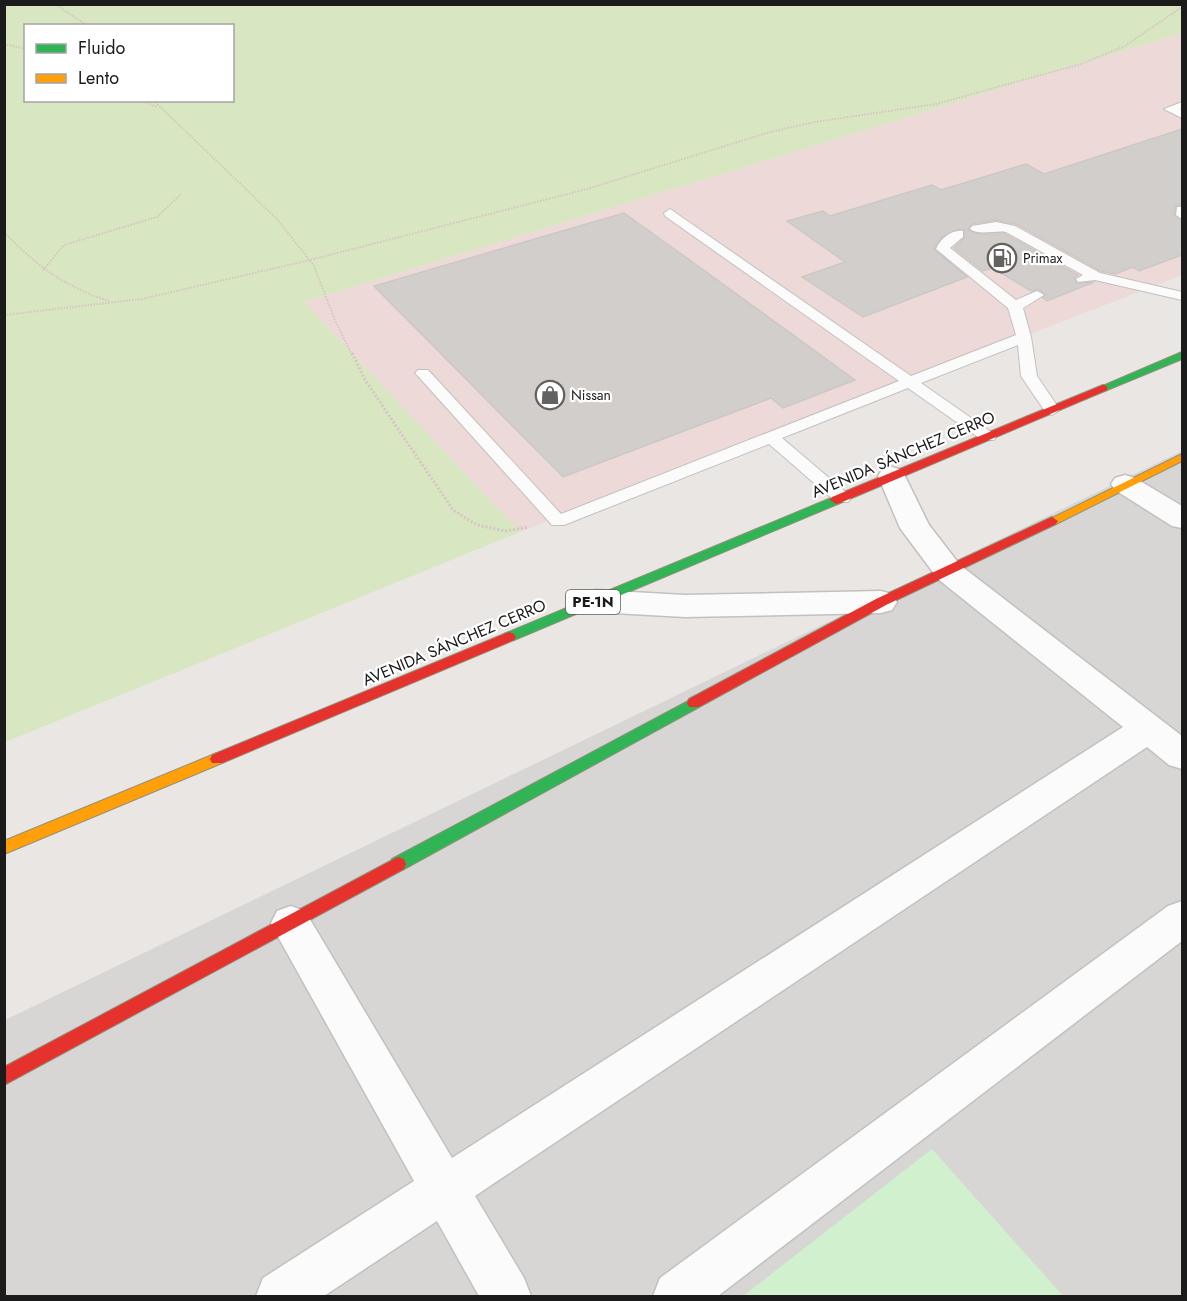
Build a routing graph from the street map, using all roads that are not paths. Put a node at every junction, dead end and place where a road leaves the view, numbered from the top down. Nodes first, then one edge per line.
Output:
1 (1182, 105) edge
2 (1182, 115) edge
3 (670, 213) dead end
4 (977, 229) dead end
5 (958, 234) dead end
6 (1095, 276) junction
7 (1079, 280) dead end
8 (1037, 295) dead end
9 (1182, 296) edge
10 (1015, 306) junction
11 (1024, 338) junction
12 (1182, 355) edge
13 (423, 373) dead end
14 (912, 382) junction
15 (1052, 410) junction
16 (988, 436) junction
17 (771, 437) junction
18 (1182, 458) edge
19 (892, 476) junction
20 (1125, 484) junction
21 (842, 498) junction
22 (1182, 519) edge
23 (949, 572) junction
24 (596, 601) junction
25 (881, 602) junction
26 (1147, 729) junction
27 (1182, 755) edge
28 (4, 848) edge
29 (1182, 918) edge
30 (291, 923) junction
31 (4, 1077) edge
32 (445, 1188) junction
33 (281, 1296) edge
34 (506, 1296) edge
35 (678, 1296) edge

1 - 2 lane
3 - 14 lane
4 - 6 lane
5 - 10 lane
6 - 7 lane
6 - 9 lane
8 - 10 lane
10 - 11 lane
11 - 14 lane
11 - 15 lane
12 - 15 main road, AVENIDA SÁNCHEZ CERRO / PE-1N
13 - 17 lane
14 - 16 lane
14 - 17 lane
15 - 16 main road, AVENIDA SÁNCHEZ CERRO / PE-1N
16 - 19 main road, AVENIDA SÁNCHEZ CERRO / PE-1N
17 - 21 lane
18 - 20 main road
19 - 21 main road, AVENIDA SÁNCHEZ CERRO / PE-1N
19 - 23 street
20 - 22 street
20 - 23 main road
21 - 24 main road, AVENIDA SÁNCHEZ CERRO / PE-1N
23 - 25 main road
23 - 26 street
24 - 25 street
24 - 28 main road, AVENIDA SÁNCHEZ CERRO / PE-1N
25 - 30 main road
26 - 27 street
26 - 32 street
29 - 35 street
30 - 31 main road
30 - 32 street
32 - 33 street
32 - 34 street

